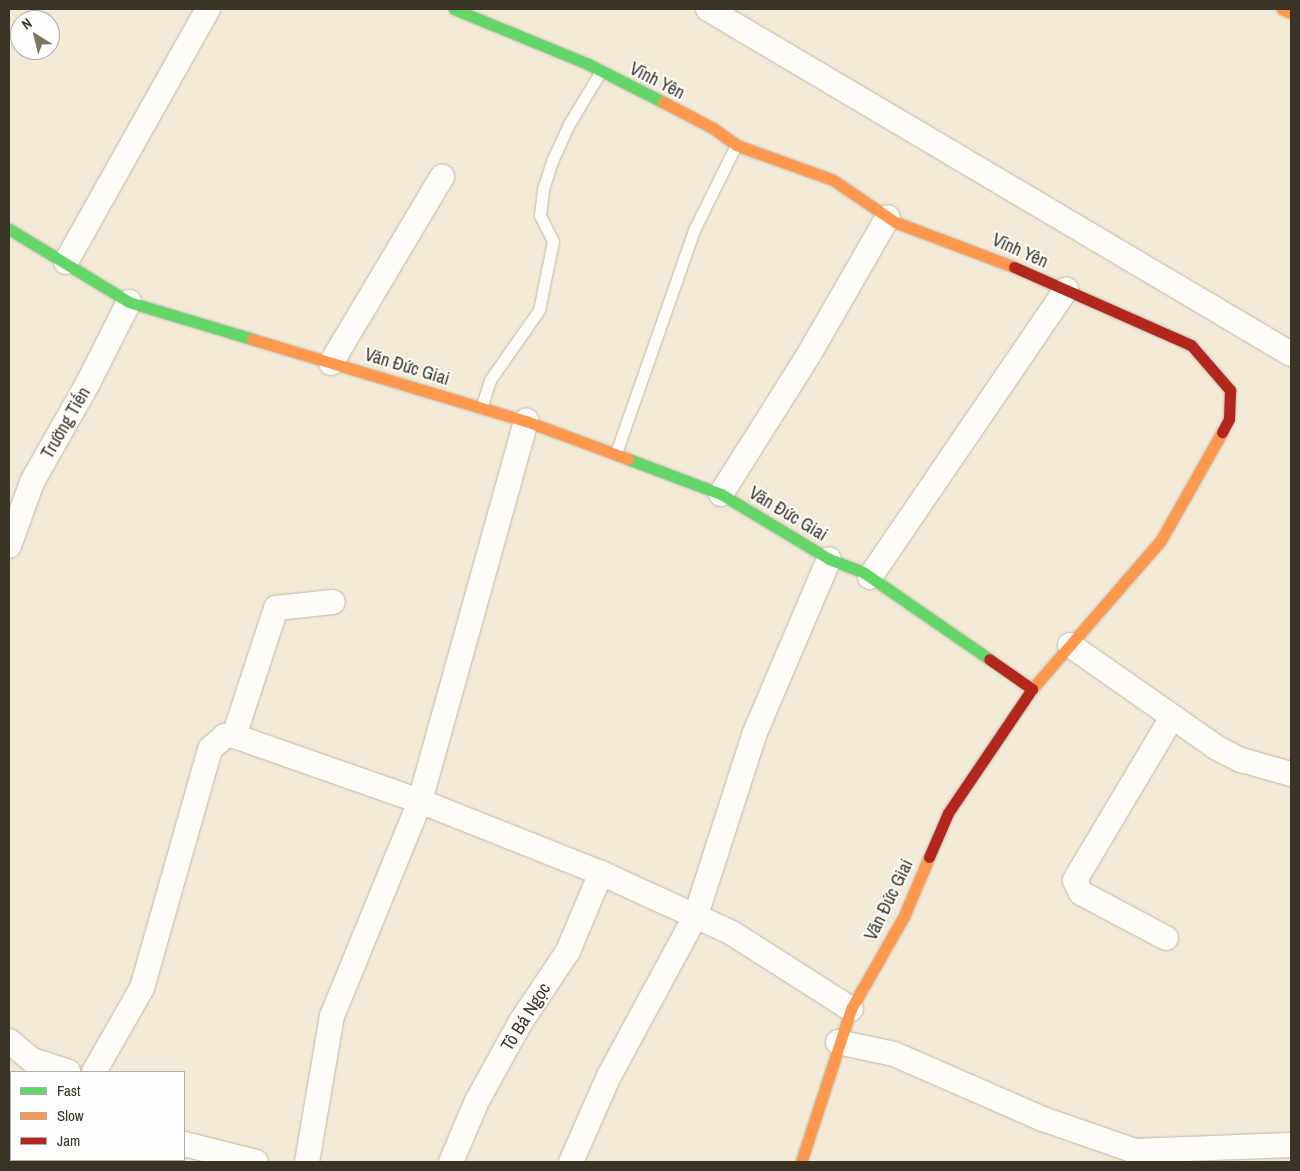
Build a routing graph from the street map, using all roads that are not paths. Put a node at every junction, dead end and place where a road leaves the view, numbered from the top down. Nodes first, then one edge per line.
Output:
1 (208, 9) edge
2 (454, 9) edge
3 (708, 9) edge
4 (1282, 9) edge
5 (1291, 13) edge
6 (601, 71) junction
7 (736, 146) junction
8 (442, 176) dead end
9 (888, 217) junction
10 (9, 229) edge
11 (66, 262) junction
12 (1066, 290) junction
13 (130, 302) junction
14 (1291, 354) edge
15 (332, 363) junction
16 (482, 408) junction
17 (526, 421) junction
18 (616, 453) junction
19 (721, 494) junction
20 (9, 546) edge
21 (830, 559) junction
22 (870, 576) junction
23 (333, 602) dead end
24 (1070, 645) junction
25 (1032, 689) junction
26 (1172, 717) junction
27 (234, 736) junction
28 (1291, 774) edge
29 (420, 801) junction
30 (602, 873) junction
31 (696, 915) junction
32 (1166, 938) dead end
33 (851, 1009) junction
34 (9, 1041) edge
35 (838, 1042) junction
36 (65, 1071) edge
37 (95, 1071) edge
38 (185, 1144) edge
39 (1291, 1145) edge
40 (1132, 1157) edge
41 (256, 1162) edge
42 (308, 1162) edge
43 (450, 1162) edge
44 (571, 1162) edge
45 (801, 1162) edge

1 - 11 street
2 - 6 street, Vĩnh Yên
3 - 14 street
4 - 5 street
6 - 7 street, Vĩnh Yên
6 - 16 lane
7 - 9 street, Vĩnh Yên
7 - 18 lane
8 - 15 street
9 - 12 street, Vĩnh Yên
9 - 19 street
10 - 11 street, Văn Đức Giai
11 - 13 street, Văn Đức Giai
12 - 22 street
12 - 24 street, Vĩnh Yên
13 - 15 street, Văn Đức Giai
13 - 20 street, Trường Tiến
15 - 16 street, Văn Đức Giai
16 - 17 street, Văn Đức Giai
17 - 18 street, Văn Đức Giai
17 - 29 street
18 - 19 street, Văn Đức Giai
19 - 21 street, Văn Đức Giai
21 - 22 street, Văn Đức Giai
21 - 31 street
22 - 25 street, Văn Đức Giai
23 - 27 street
24 - 25 street, Vĩnh Yên
24 - 26 street
25 - 33 street, Văn Đức Giai
26 - 28 street
26 - 32 street
27 - 29 street
27 - 37 street
29 - 30 street
29 - 42 street
30 - 31 street
30 - 43 street, Tô Bá Ngọc
31 - 33 street
31 - 44 street
33 - 35 street, Văn Đức Giai
34 - 36 street
35 - 40 street
35 - 45 street, Văn Đức Giai
38 - 41 street
39 - 40 street

